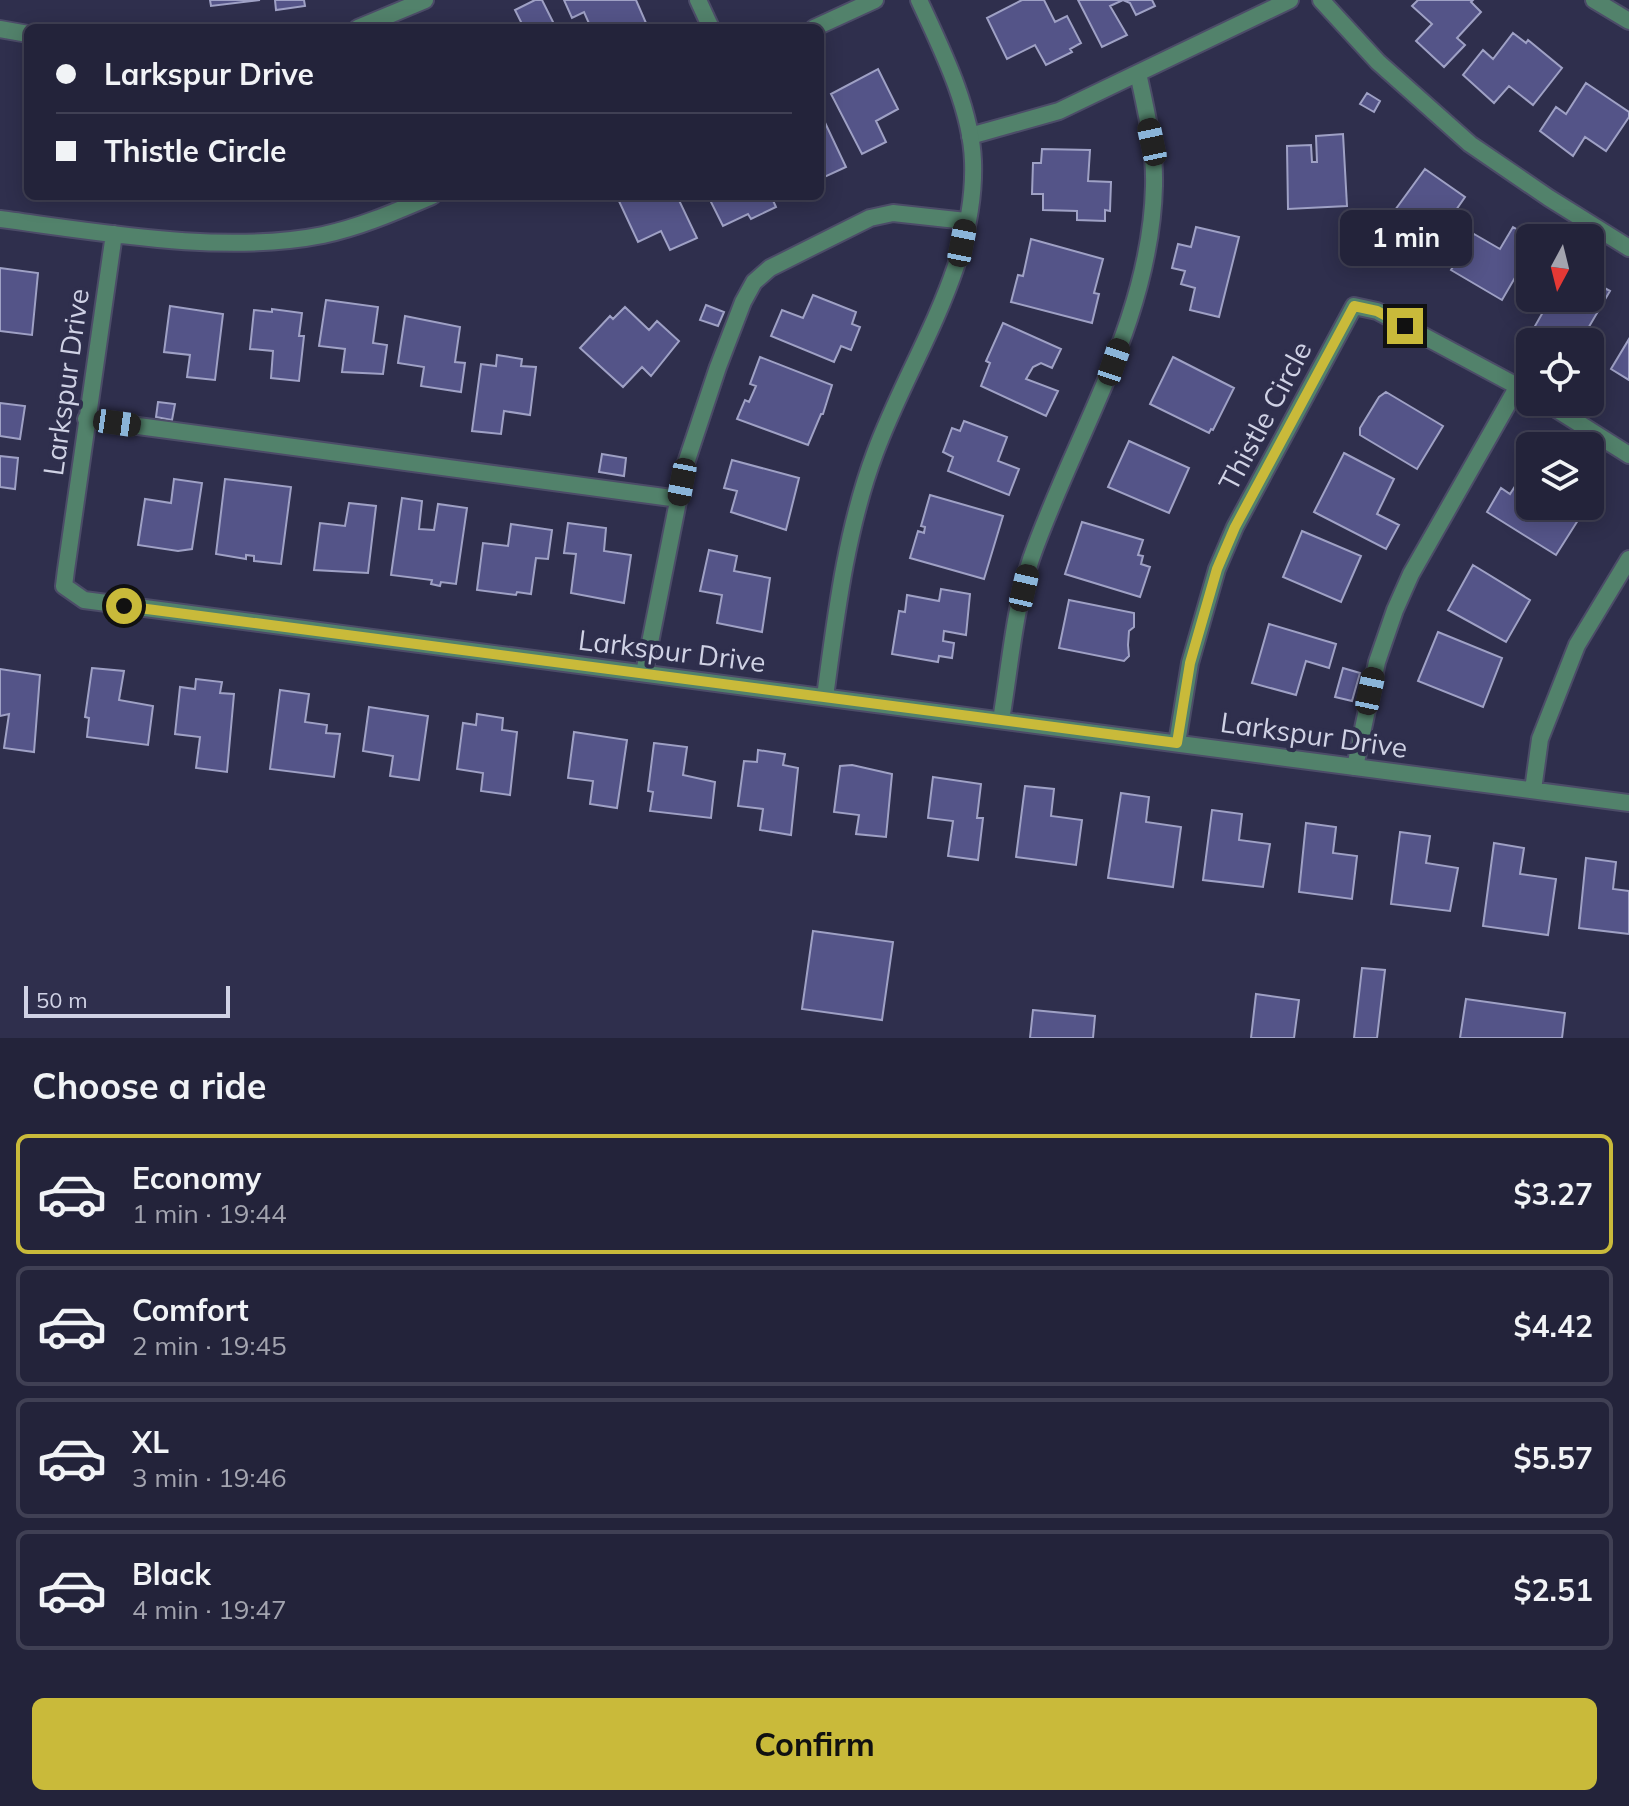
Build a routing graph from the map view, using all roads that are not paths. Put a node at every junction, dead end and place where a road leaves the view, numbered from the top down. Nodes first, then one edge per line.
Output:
1 (425, 0) edge
2 (698, 0) edge
3 (875, 0) edge
4 (919, 0) edge
5 (1290, 0) edge
6 (1321, 0) edge
7 (1594, 0) edge
8 (1629, 21) edge
9 (368, 24) edge
10 (709, 24) edge
11 (823, 24) edge
12 (0, 29) edge
13 (24, 33) edge
14 (1138, 73) junction
15 (970, 136) junction
16 (423, 200) edge
17 (0, 219) edge
18 (966, 221) junction
19 (114, 234) junction
20 (1629, 248) edge
21 (1516, 386) edge
22 (1516, 403) edge
23 (1567, 416) edge
24 (86, 419) junction
25 (1629, 455) edge
26 (679, 499) junction
27 (1629, 559) edge
28 (644, 673) junction
29 (825, 697) junction
30 (1001, 720) junction
31 (1177, 743) junction
32 (1355, 767) junction
33 (1533, 790) junction
34 (1629, 803) edge

1 - 9 street
2 - 10 street
3 - 11 street
4 - 15 street
5 - 14 street
6 - 20 street
7 - 8 street
12 - 13 street
14 - 15 street
14 - 30 street
15 - 18 street
16 - 19 street
17 - 19 street
18 - 26 street
18 - 29 street
19 - 24 street, Larkspur Drive
21 - 31 street, Thistle Circle
22 - 32 street
23 - 25 street
24 - 26 street
24 - 28 street, Larkspur Drive
26 - 28 street
27 - 33 street
28 - 29 street, Larkspur Drive
29 - 30 street, Larkspur Drive
30 - 31 street, Larkspur Drive
31 - 32 street, Larkspur Drive
32 - 33 street, Larkspur Drive
33 - 34 street, Larkspur Drive

